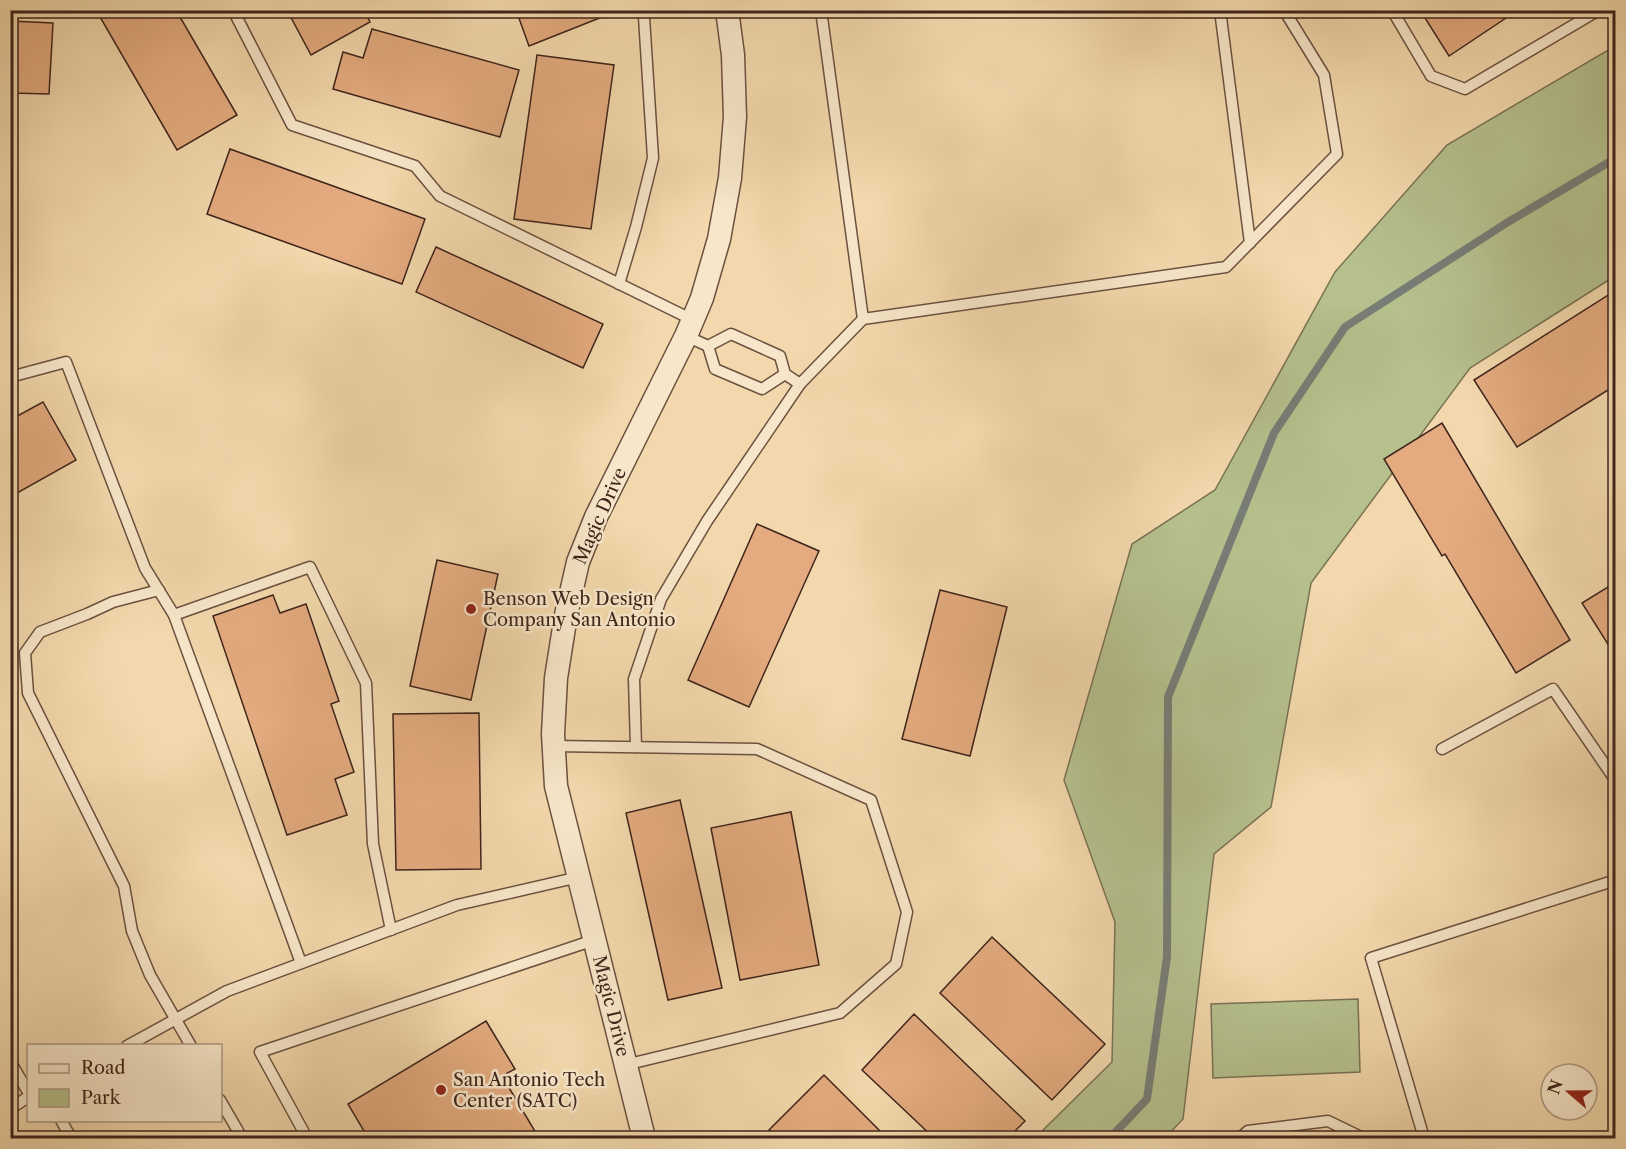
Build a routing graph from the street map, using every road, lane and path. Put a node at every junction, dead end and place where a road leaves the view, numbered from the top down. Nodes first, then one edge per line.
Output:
1 (233, 10) edge
2 (643, 10) edge
3 (727, 10) edge
4 (822, 10) edge
5 (1220, 10) edge
6 (1284, 10) edge
7 (1392, 10) edge
8 (1599, 10) edge
9 (1250, 243) junction
10 (619, 284) junction
11 (863, 319) junction
12 (689, 328) junction
13 (708, 346) junction
14 (785, 374) junction
15 (10, 377) edge
16 (800, 384) junction
17 (159, 590) junction
18 (174, 615) junction
19 (554, 746) junction
20 (636, 747) junction
21 (1442, 748) dead end
22 (1616, 781) edge
23 (579, 877) junction
24 (1616, 880) edge
25 (391, 930) junction
26 (594, 940) junction
27 (302, 963) junction
28 (177, 1019) junction
29 (130, 1044) edge
30 (190, 1044) edge
31 (10, 1061) edge
32 (625, 1065) junction
33 (27, 1090) edge
34 (27, 1098) edge
35 (222, 1103) edge
36 (10, 1109) edge
37 (62, 1122) edge
38 (71, 1138) edge
39 (242, 1138) edge
40 (307, 1138) edge
41 (644, 1138) edge
42 (1240, 1138) edge
43 (1359, 1138) edge
44 (1424, 1138) edge

1 - 10 lane
2 - 10 lane
3 - 12 street, Magic Drive
4 - 11 lane
5 - 9 lane
6 - 9 lane
7 - 8 lane
9 - 11 lane
10 - 12 lane
11 - 16 lane
12 - 13 lane
12 - 19 street, Magic Drive
13 - 14 lane
13 - 14 lane
14 - 16 lane
15 - 17 lane
16 - 20 lane
17 - 18 lane
17 - 28 lane
18 - 25 lane
18 - 27 lane
19 - 20 lane
19 - 23 street, Magic Drive
20 - 32 lane
21 - 22 lane
23 - 25 lane
23 - 26 street, Magic Drive
24 - 44 lane
25 - 27 lane
26 - 32 street, Magic Drive
26 - 40 lane
27 - 28 lane
28 - 29 lane
28 - 30 lane
31 - 33 lane
32 - 41 street, Magic Drive
34 - 36 lane
35 - 39 lane
37 - 38 lane
42 - 43 lane

